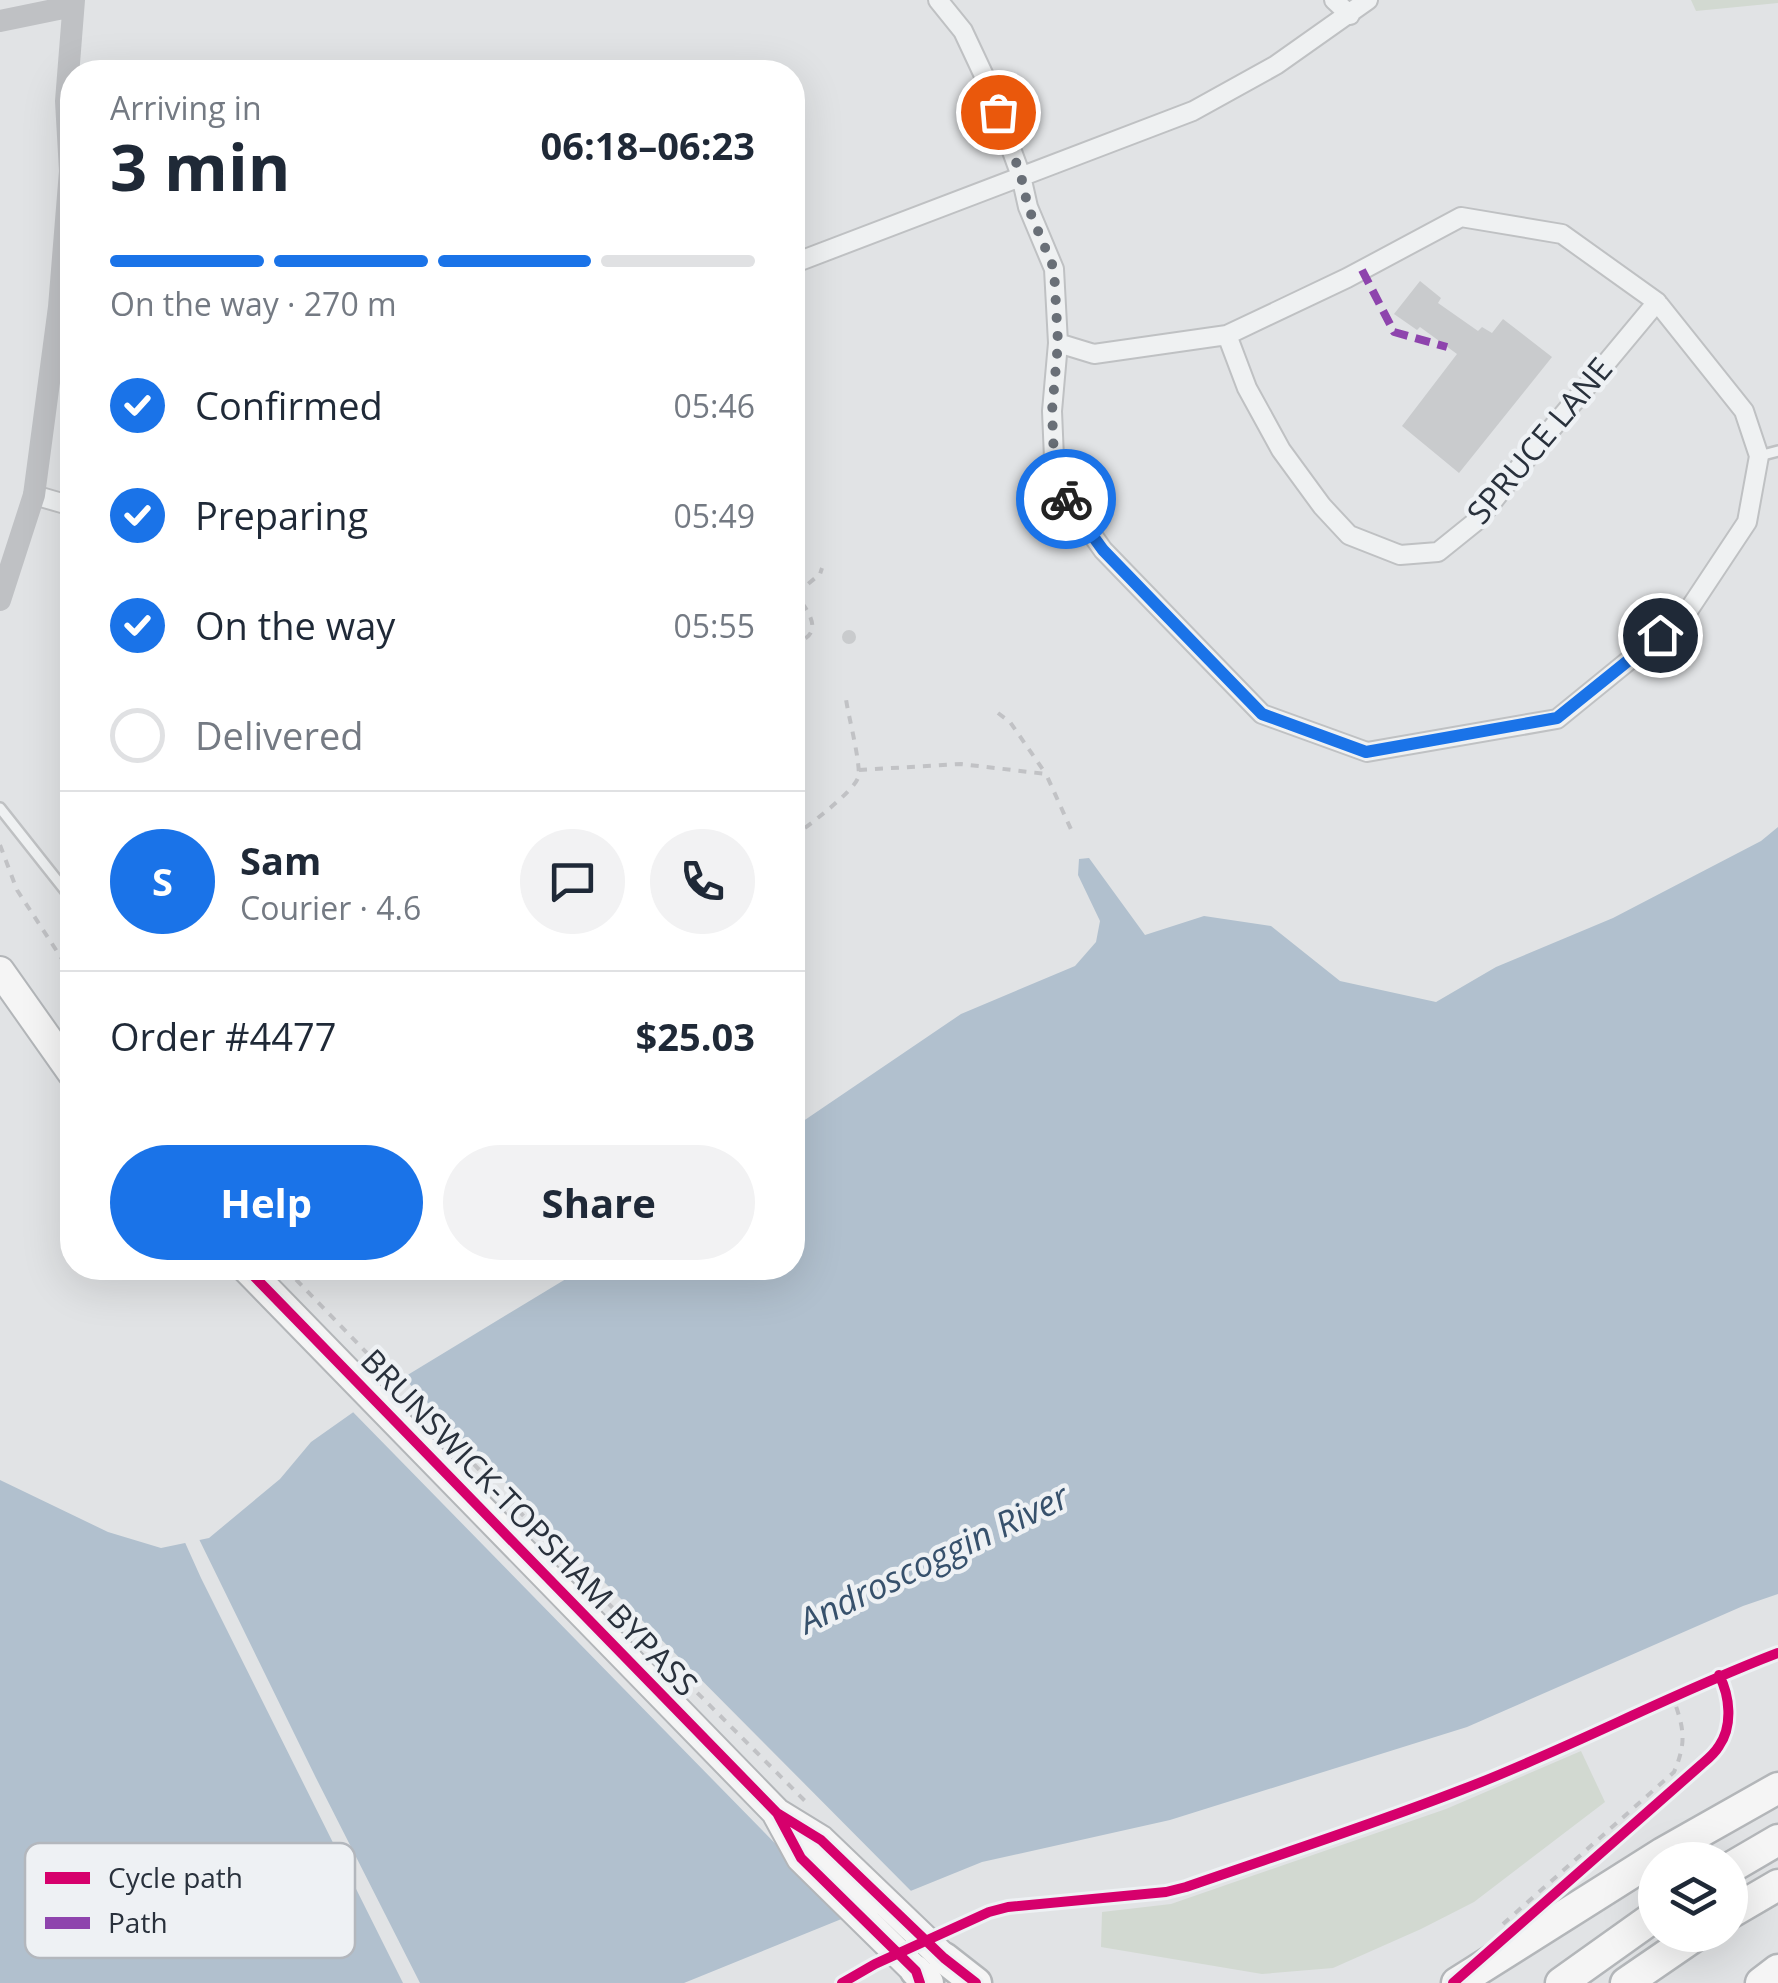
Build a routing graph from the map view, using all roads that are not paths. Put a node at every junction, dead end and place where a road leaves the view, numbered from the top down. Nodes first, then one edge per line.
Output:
1 (938, 0) edge
2 (1334, 0) edge
3 (1368, 0) edge
4 (74, 3) edge
5 (1350, 15) junction
6 (0, 21) edge
7 (69, 60) edge
8 (1021, 176) junction
9 (805, 259) edge
10 (60, 294) edge
11 (1657, 302) junction
12 (1227, 335) junction
13 (1058, 343) junction
14 (1769, 454) edge
15 (34, 496) junction
16 (60, 503) edge
17 (0, 600) edge
18 (0, 808) edge
19 (60, 884) edge
20 (0, 971) edge
21 (60, 1056) edge
22 (258, 1280) edge
23 (1778, 1788) edge
24 (1778, 1840) edge
25 (1748, 1858) edge
26 (1778, 1885) edge
27 (1748, 1902) edge
28 (1638, 1928) edge
29 (1671, 1952) edge
30 (1778, 1970) edge
31 (934, 1976) edge
32 (976, 1983) edge
33 (1458, 1983) edge
34 (1561, 1983) edge
35 (1626, 1983) edge
36 (1761, 1983) edge

1 - 8 street
2 - 5 street
3 - 5 street
4 - 6 main road
4 - 7 main road
5 - 8 street
8 - 9 street
8 - 13 street
10 - 15 main road
11 - 12 street
11 - 12 street, SPRUCE LANE
11 - 14 street
12 - 13 street
13 - 14 street
15 - 16 street
15 - 17 main road
18 - 19 lane
20 - 21 highway
22 - 31 highway, BRUNSWICK-TOPSHAM BYPASS
23 - 33 highway
24 - 25 highway
26 - 27 highway
28 - 34 highway
29 - 35 highway
30 - 36 highway
31 - 32 highway

